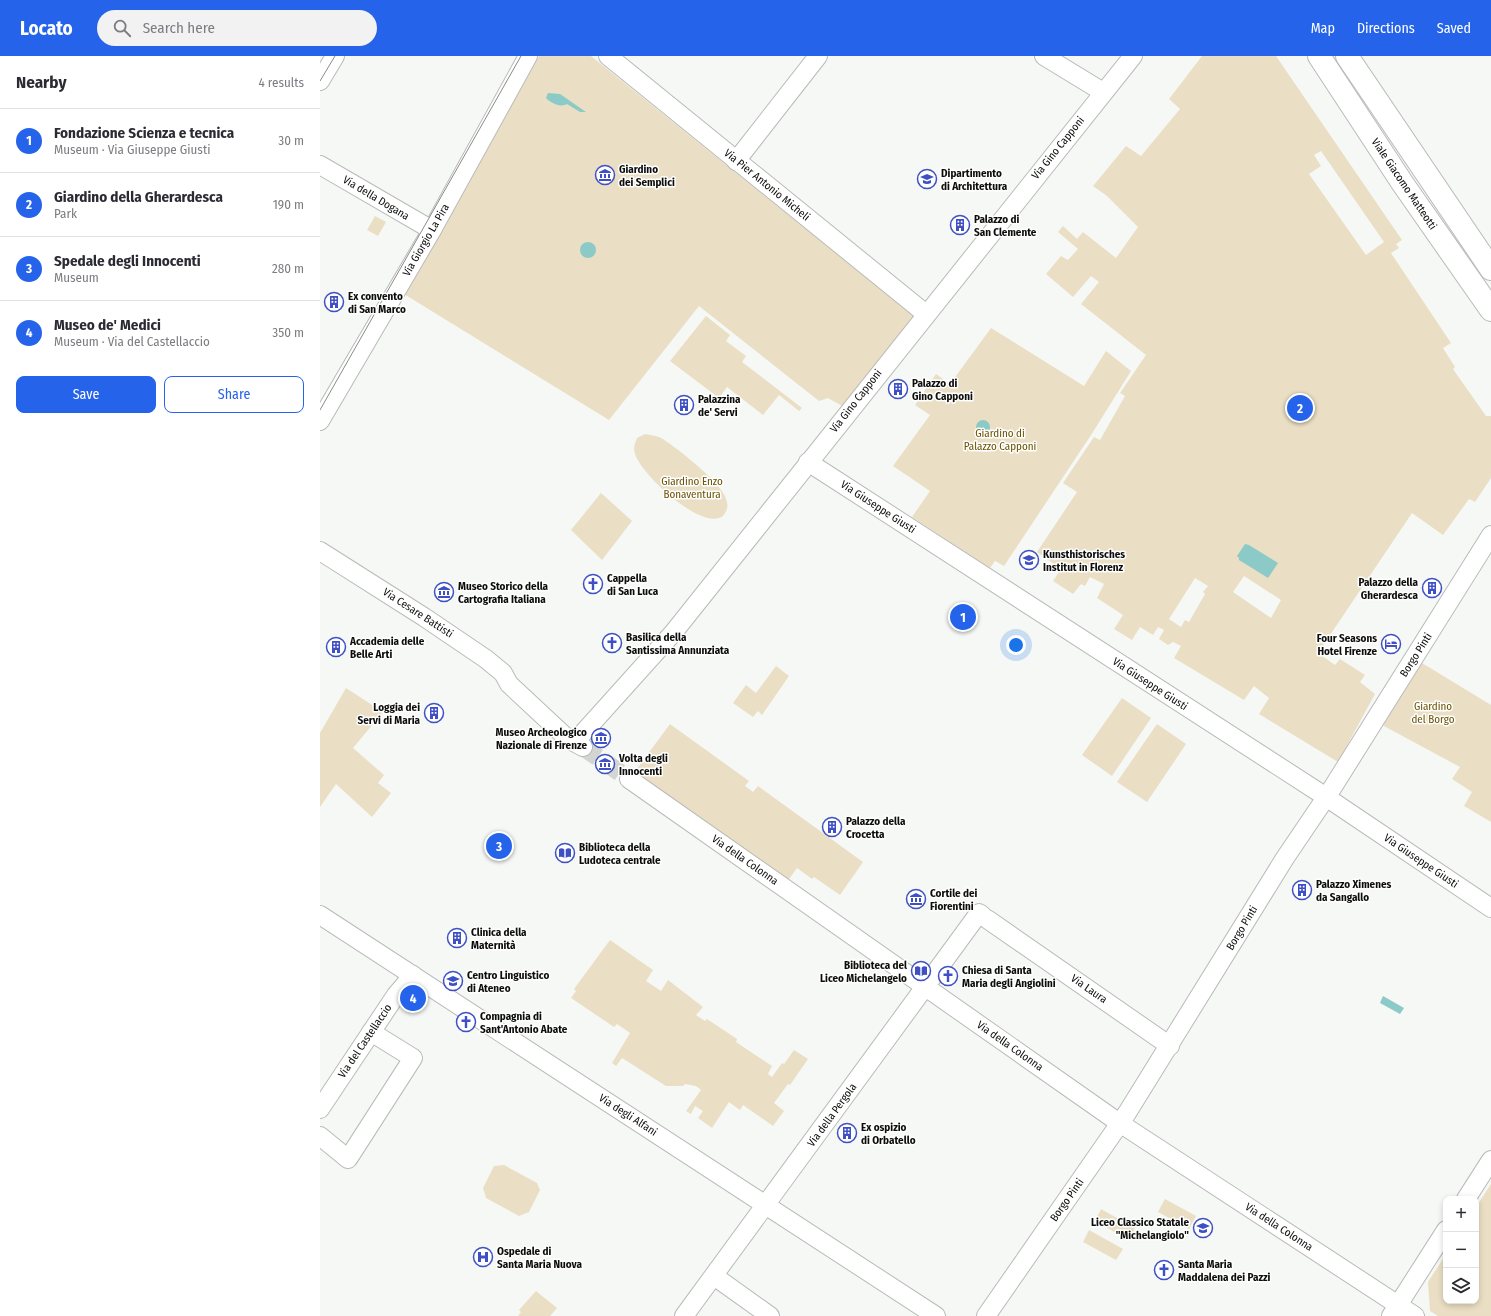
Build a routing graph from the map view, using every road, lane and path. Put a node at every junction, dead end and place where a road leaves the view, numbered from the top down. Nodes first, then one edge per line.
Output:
1 (334, 56) edge
2 (528, 56) edge
3 (608, 56) edge
4 (818, 56) edge
5 (1044, 56) edge
6 (1133, 56) edge
7 (1319, 56) edge
8 (1346, 56) edge
9 (320, 81) edge
10 (1103, 92) junction
11 (736, 161) junction
12 (320, 165) edge
13 (432, 230) junction
14 (1491, 269) edge
15 (1491, 310) edge
16 (926, 314) junction
17 (320, 421) edge
18 (808, 462) junction
19 (1491, 535) edge
20 (320, 551) edge
21 (579, 745) joint
22 (629, 779) tunnel mouth
23 (1326, 798) junction
24 (1491, 908) edge
25 (320, 915) edge
26 (983, 916) joint
27 (413, 975) junction
28 (926, 987) junction
29 (372, 1032) junction
30 (1170, 1046) junction
31 (320, 1109) edge
32 (1120, 1124) junction
33 (320, 1136) edge
34 (1491, 1160) edge
35 (1468, 1196) edge
36 (767, 1205) junction
37 (1445, 1232) edge
38 (714, 1276) junction
39 (1394, 1311) edge
40 (684, 1316) edge
41 (770, 1316) edge
42 (936, 1316) edge
43 (986, 1316) edge
44 (1415, 1316) edge

1 - 9 street
2 - 13 street, Via Giorgio La Pira
3 - 11 street, Via Pier Antonio Micheli
4 - 11 street
5 - 10 street
6 - 10 street, Via Gino Capponi
7 - 15 main road, Viale Giacomo Matteotti
8 - 14 main road
10 - 16 street, Via Gino Capponi
11 - 16 street, Via Pier Antonio Micheli
12 - 13 street, Via della Dogana
13 - 17 street, Via Giorgio La Pira
16 - 18 street, Via Gino Capponi
18 - 21 street, Via Gino Capponi
18 - 23 street, Via Giuseppe Giusti
19 - 23 street, Borgo Pinti
20 - 21 street, Via Cesare Battisti
22 - 28 street, Via della Colonna
23 - 24 street, Via Giuseppe Giusti
23 - 30 street, Borgo Pinti
25 - 27 street, Via degli Alfani
26 - 28 street, Via della Pergola
26 - 30 street, Via Laura
27 - 29 street, Via del Castellaccio
27 - 36 street, Via degli Alfani
28 - 32 street, Via della Colonna
28 - 36 street, Via della Pergola
29 - 31 street, Via del Castellaccio
29 - 33 street
30 - 32 street, Borgo Pinti
32 - 39 street, Via della Colonna
32 - 43 street, Borgo Pinti
34 - 35 street
36 - 38 street, Via della Pergola
36 - 42 street, Via degli Alfani
37 - 39 street
38 - 40 street, Via della Pergola
38 - 41 street
39 - 44 street, Via della Colonna

